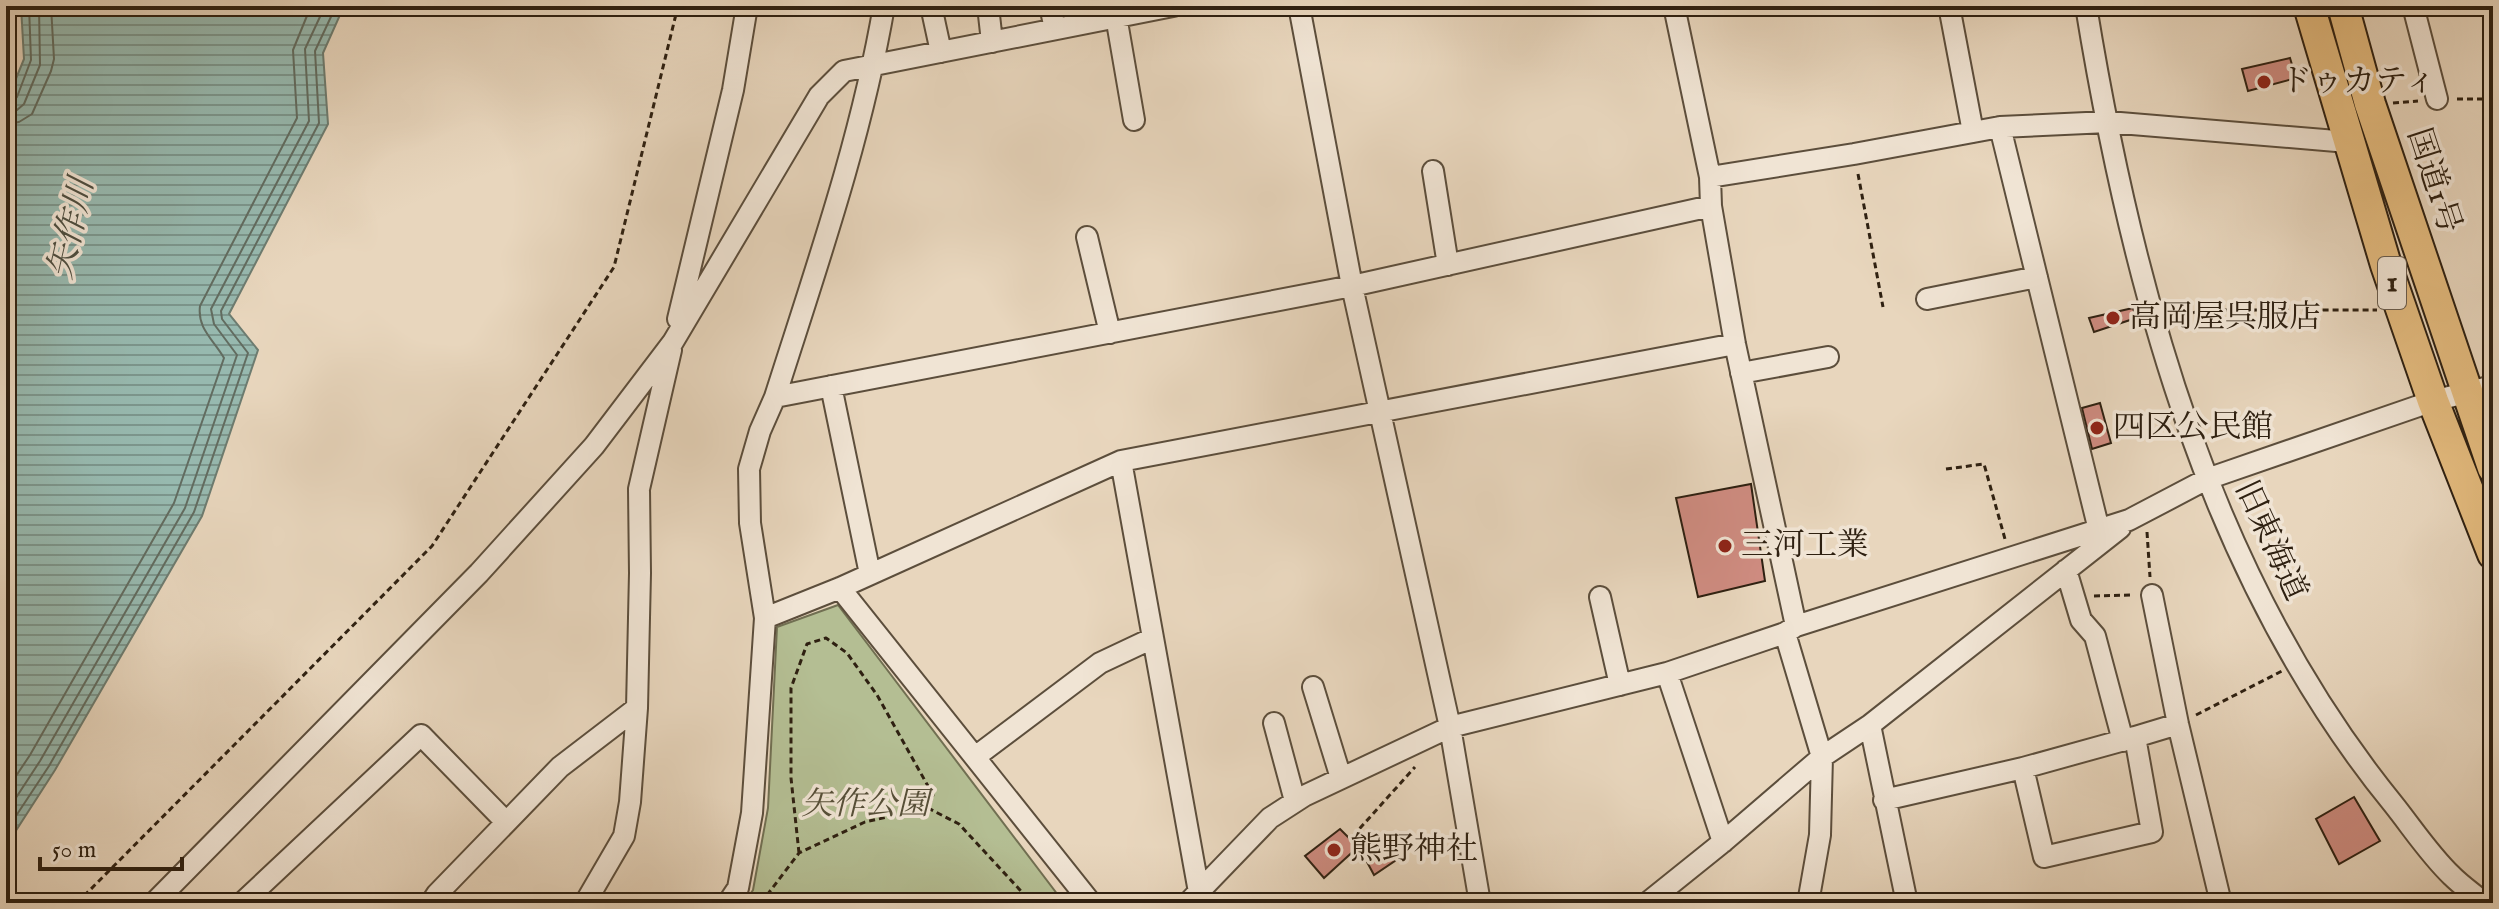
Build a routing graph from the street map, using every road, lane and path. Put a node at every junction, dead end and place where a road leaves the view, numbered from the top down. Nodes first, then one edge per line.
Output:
1 (678, 6) edge
2 (747, 6) edge
3 (884, 6) edge
4 (931, 6) edge
5 (988, 6) edge
6 (1050, 6) edge
7 (1173, 6) edge
8 (1299, 6) edge
9 (1674, 6) edge
10 (1949, 6) edge
11 (2086, 6) edge
12 (2309, 6) edge
13 (2343, 6) edge
14 (2413, 6) edge
15 (1116, 16) junction
16 (1055, 29) junction
17 (992, 42) junction
18 (941, 52) junction
19 (874, 67) junction
20 (2437, 99) junction
21 (2493, 99) edge
22 (2370, 104) junction
23 (1134, 120) dead end
24 (2108, 122) junction
25 (2000, 127) junction
26 (1973, 132) junction
27 (2348, 142) junction
28 (1854, 154) junction
29 (1433, 171) dead end
30 (1710, 177) junction
31 (1711, 206) junction
32 (1087, 237) dead end
33 (1448, 265) junction
34 (2037, 277) junction
35 (1352, 286) junction
36 (1927, 299) dead end
37 (1883, 307) dead end
38 (2401, 310) junction
39 (2155, 325) junction
40 (1110, 333) junction
41 (673, 342) junction
42 (1735, 344) junction
43 (1828, 357) dead end
44 (1741, 373) junction
45 (831, 386) junction
46 (2480, 389) edge
47 (775, 397) junction
48 (2433, 401) junction
49 (1380, 412) junction
50 (1121, 461) junction
51 (2493, 468) edge
52 (1946, 469) dead end
53 (2207, 479) junction
54 (2137, 516) junction
55 (2099, 530) junction
56 (2493, 554) edge
57 (2011, 558) junction
58 (2066, 570) junction
59 (870, 574) junction
60 (840, 588) junction
61 (2152, 595) junction
62 (2074, 596) junction
63 (1600, 597) dead end
64 (765, 618) junction
65 (1790, 629) junction
66 (1153, 638) junction
67 (2296, 664) junction
68 (1667, 673) junction
69 (1620, 685) junction
70 (1313, 687) dead end
71 (637, 708) junction
72 (1274, 723) dead end
73 (2178, 724) junction
74 (1870, 725) junction
75 (1450, 727) junction
76 (2129, 739) junction
77 (975, 757) junction
78 (1822, 757) junction
79 (1421, 760) dead end
80 (2023, 768) junction
81 (1341, 778) junction
82 (1884, 800) junction
83 (1295, 801) junction
84 (928, 808) junction
85 (506, 822) junction
86 (1353, 836) dead end
87 (1723, 842) junction
88 (799, 853) junction
89 (1194, 897) edge
90 (77, 903) edge
91 (154, 903) edge
92 (242, 903) edge
93 (431, 903) edge
94 (585, 903) edge
95 (728, 903) edge
96 (761, 903) edge
97 (1032, 903) edge
98 (1091, 903) edge
99 (1480, 903) edge
100 (1647, 903) edge
101 (1808, 903) edge
102 (1907, 903) edge
103 (2221, 903) edge
104 (2484, 903) edge

1 - 90 path
2 - 41 street
3 - 19 street
4 - 18 street
5 - 17 street
6 - 16 street
7 - 15 street
8 - 35 street
9 - 30 street
10 - 26 street
11 - 24 street, 旧東海道
12 - 27 highway, 1
13 - 22 highway, 国道1号 / 1
14 - 20 street
15 - 16 street
15 - 23 street
16 - 17 street
17 - 18 street
18 - 19 street
19 - 41 street
19 - 47 street
20 - 21 path
20 - 22 path
22 - 46 highway, 国道1号 / 1
24 - 25 street
24 - 27 street
24 - 39 street, 旧東海道
25 - 26 street
25 - 34 street
26 - 28 street
27 - 38 highway, 1
28 - 30 street
28 - 37 path
29 - 33 street
30 - 31 street
31 - 33 street
31 - 42 street
32 - 40 street
33 - 35 street
34 - 36 street
34 - 55 street
35 - 40 street
35 - 49 street
38 - 39 path
38 - 48 highway, 1
39 - 53 street, 旧東海道
40 - 45 street
41 - 71 street
41 - 91 street
42 - 44 street
42 - 49 street
43 - 44 street
44 - 65 street
45 - 47 street
45 - 59 street
46 - 48 street
46 - 51 highway, 国道1号 / 1
47 - 64 street
48 - 53 street
48 - 56 highway, 1
49 - 50 street
49 - 75 street
50 - 59 street
50 - 66 street
52 - 57 path
53 - 54 street
53 - 67 street, 旧東海道
54 - 55 street
54 - 58 street
54 - 61 path
55 - 57 street
57 - 65 street
58 - 62 street
58 - 74 street
59 - 60 street
60 - 64 street
60 - 77 street
61 - 62 path
61 - 73 street
62 - 76 street
63 - 69 street
64 - 95 street
65 - 68 street
65 - 78 street
66 - 77 street
66 - 89 street
67 - 73 path
67 - 104 street, 旧東海道
68 - 69 street
68 - 87 street
69 - 75 street
70 - 81 street
71 - 85 street
71 - 94 street
72 - 83 street
73 - 76 street
73 - 103 street
74 - 78 street
74 - 82 street
75 - 81 street
75 - 99 street
76 - 80 street
76 - 80 street
77 - 98 street
78 - 87 street
78 - 101 street
79 - 86 path
80 - 82 street
81 - 83 street
82 - 102 street
83 - 89 street
84 - 88 path
84 - 88 path
84 - 97 path
85 - 92 street
85 - 93 street
87 - 100 street
88 - 96 path

